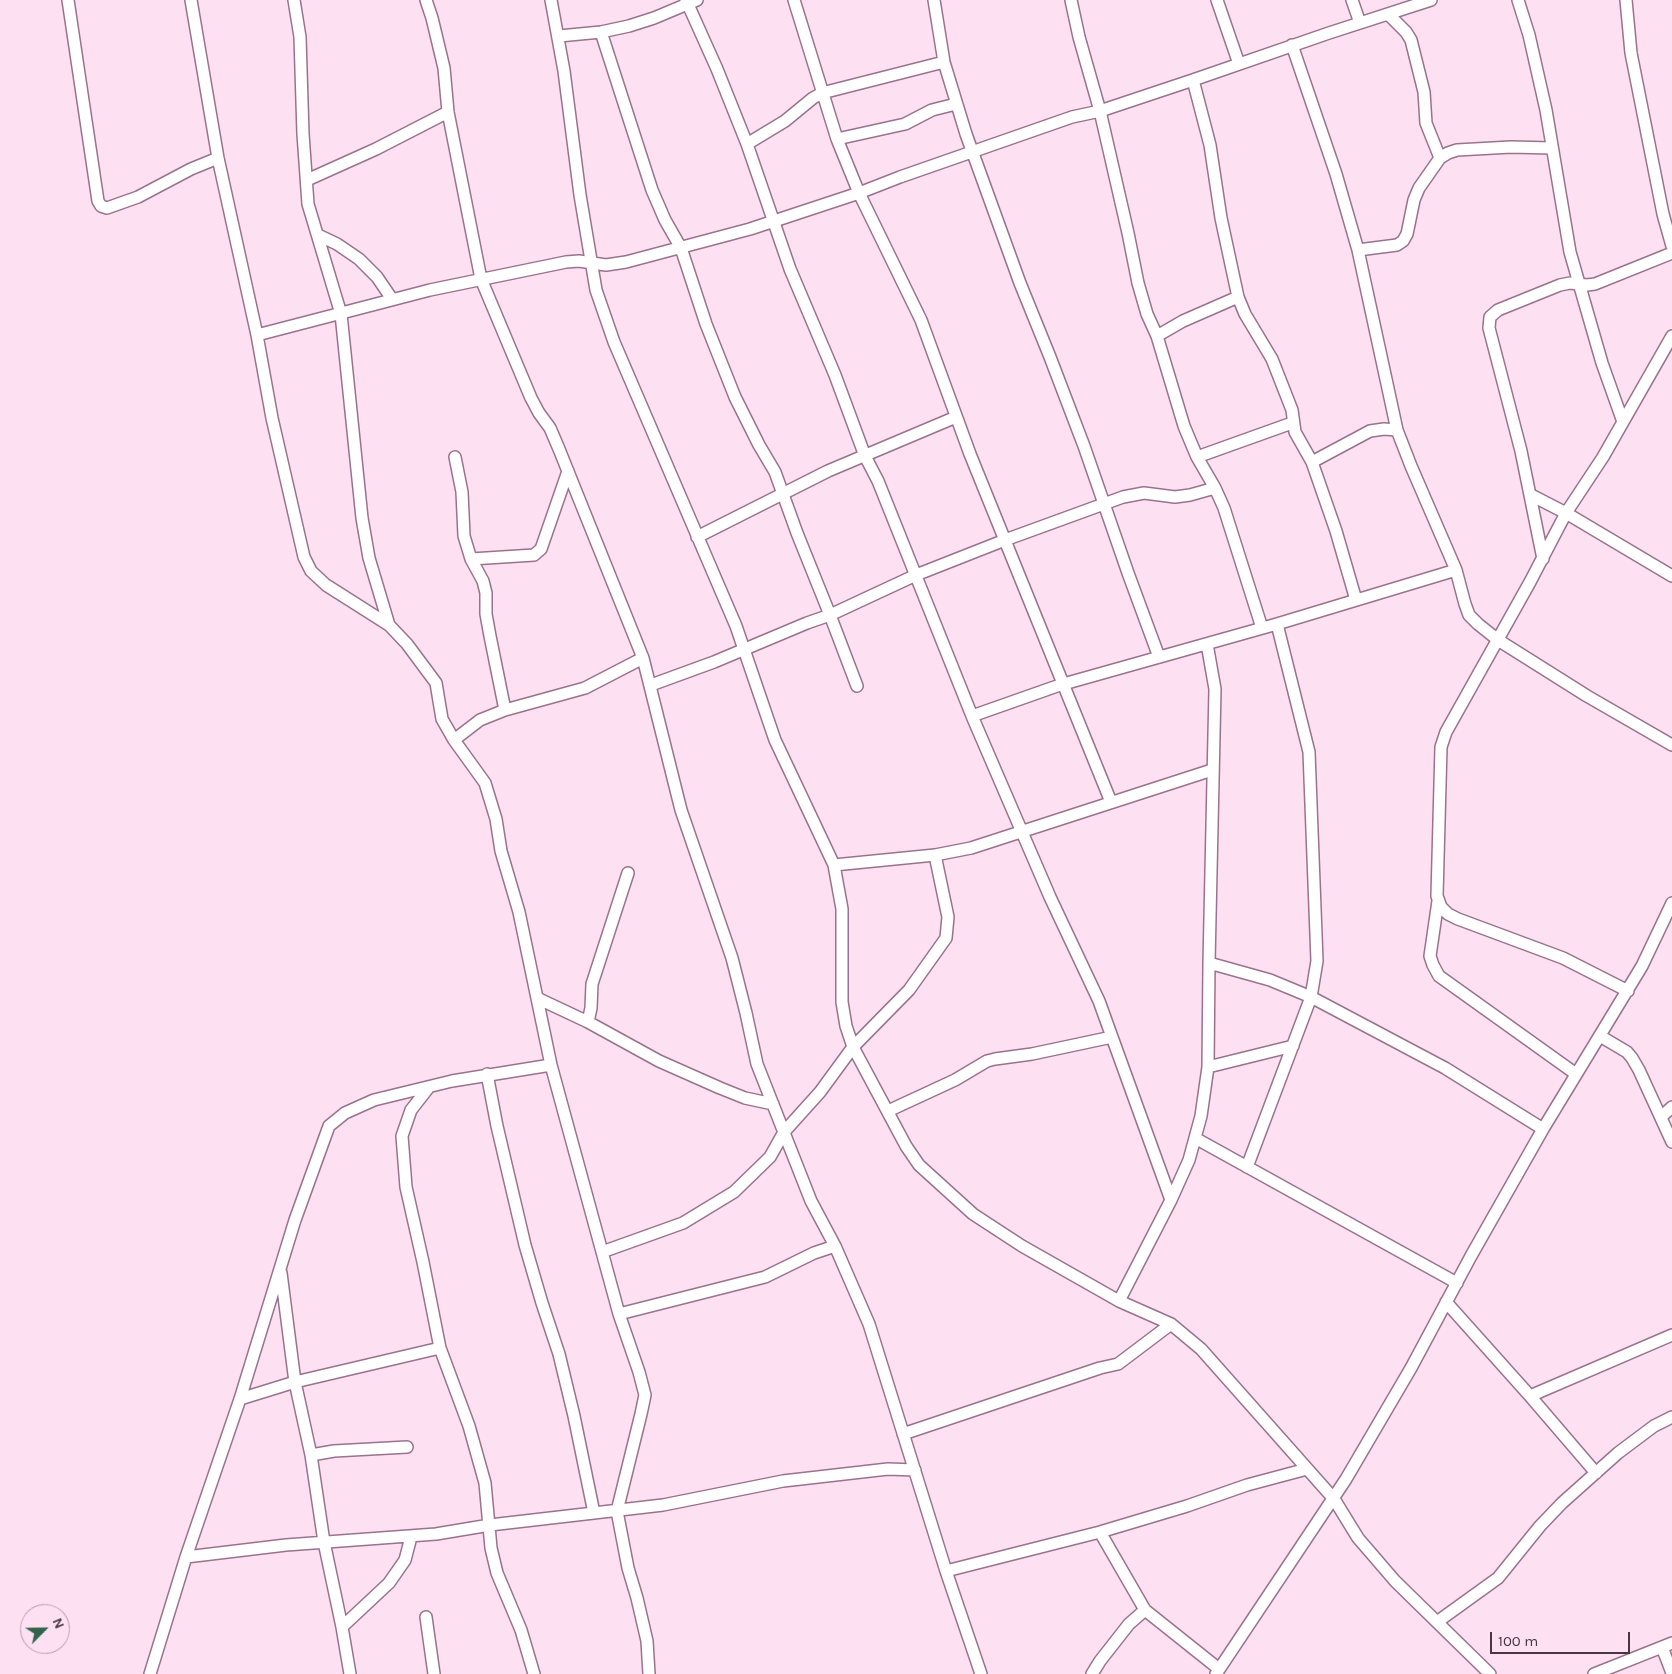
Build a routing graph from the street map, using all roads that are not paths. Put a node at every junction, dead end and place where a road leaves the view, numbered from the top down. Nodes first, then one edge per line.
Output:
1 (68, 0) edge
2 (191, 0) edge
3 (294, 0) edge
4 (426, 0) edge
5 (551, 0) edge
6 (794, 0) edge
7 (934, 0) edge
8 (1071, 0) edge
9 (1217, 0) edge
10 (1352, 0) edge
11 (1431, 0) edge
12 (1518, 0) edge
13 (1626, 0) edge
14 (690, 1) edge
15 (1388, 14) junction
16 (1360, 23) junction
17 (601, 32) junction
18 (559, 36) junction
19 (1292, 45) junction
20 (944, 62) junction
21 (1239, 64) junction
22 (1193, 80) junction
23 (822, 93) junction
24 (956, 104) junction
25 (1100, 111) junction
26 (448, 112) junction
27 (837, 139) junction
28 (747, 144) junction
29 (1552, 148) junction
30 (973, 153) junction
31 (218, 158) junction
32 (1440, 158) junction
33 (307, 180) junction
34 (859, 193) junction
35 (773, 222) junction
36 (318, 235) junction
37 (1672, 246) edge
38 (681, 248) junction
39 (1358, 250) junction
40 (1672, 253) edge
41 (592, 264) junction
42 (481, 279) junction
43 (1579, 284) junction
44 (1238, 297) junction
45 (392, 299) junction
46 (341, 314) junction
47 (257, 335) junction
48 (1157, 336) junction
49 (1672, 336) edge
50 (956, 417) junction
51 (1623, 422) junction
52 (1292, 423) junction
53 (1397, 430) junction
54 (865, 456) junction
55 (455, 457) dead end
56 (1197, 457) junction
57 (1312, 462) junction
58 (568, 471) junction
59 (1215, 488) junction
60 (784, 494) junction
61 (1530, 495) junction
62 (1103, 504) junction
63 (1566, 513) junction
64 (697, 537) junction
65 (1005, 540) junction
66 (471, 559) junction
67 (1542, 559) junction
68 (1456, 570) junction
69 (916, 575) junction
70 (1672, 576) edge
71 (1356, 600) junction
72 (830, 615) junction
73 (1277, 624) junction
74 (389, 625) junction
75 (1262, 628) junction
76 (1498, 640) junction
77 (1207, 644) junction
78 (745, 649) junction
79 (1160, 657) junction
80 (643, 658) junction
81 (1062, 684) junction
82 (651, 685) junction
83 (857, 686) dead end
84 (505, 710) junction
85 (972, 716) junction
86 (454, 740) junction
87 (1672, 745) edge
88 (1212, 770) junction
89 (1111, 802) junction
90 (1022, 831) junction
91 (936, 854) junction
92 (834, 865) junction
93 (628, 872) dead end
94 (1438, 901) junction
95 (1671, 909) edge
96 (1208, 962) junction
97 (1628, 991) junction
98 (1311, 997) junction
99 (537, 998) junction
100 (588, 1022) junction
101 (1112, 1036) junction
102 (1600, 1036) junction
103 (1293, 1046) junction
104 (853, 1048) junction
105 (551, 1064) junction
106 (1208, 1067) junction
107 (487, 1074) junction
108 (1576, 1074) junction
109 (429, 1087) junction
110 (773, 1104) junction
111 (1672, 1107) edge
112 (888, 1112) junction
113 (1660, 1117) junction
114 (1543, 1128) junction
115 (784, 1132) junction
116 (1195, 1138) junction
117 (1672, 1142) edge
118 (1247, 1167) junction
119 (1171, 1200) junction
120 (835, 1246) junction
121 (602, 1252) junction
122 (280, 1268) junction
123 (1457, 1283) junction
124 (1119, 1300) junction
125 (1446, 1302) junction
126 (619, 1314) junction
127 (1171, 1324) junction
128 (1672, 1335) edge
129 (440, 1348) junction
130 (295, 1382) junction
131 (1530, 1396) junction
132 (240, 1399) junction
133 (1672, 1417) edge
134 (904, 1434) junction
135 (407, 1446) dead end
136 (311, 1455) junction
137 (1307, 1468) junction
138 (915, 1470) junction
139 (1596, 1473) junction
140 (1334, 1499) junction
141 (617, 1511) junction
142 (594, 1513) junction
143 (490, 1525) junction
144 (1100, 1532) junction
145 (412, 1537) junction
146 (324, 1542) junction
147 (186, 1557) junction
148 (946, 1571) junction
149 (1145, 1610) junction
150 (426, 1617) dead end
151 (1437, 1622) junction
152 (342, 1627) junction
153 (1667, 1645) edge
154 (1218, 1671) edge
155 (1672, 1673) edge
156 (150, 1674) edge
157 (350, 1674) edge
158 (434, 1674) edge
159 (534, 1674) edge
160 (649, 1674) edge
161 (982, 1674) edge
162 (1092, 1674) edge
163 (1490, 1674) edge
164 (1594, 1674) edge

1 - 31 street
2 - 31 street
3 - 33 street
4 - 26 street
5 - 18 street
6 - 23 street
7 - 20 street
8 - 25 street
9 - 21 street
10 - 16 street
11 - 15 street
12 - 29 street
13 - 37 street
14 - 17 street
14 - 28 street
15 - 16 street
15 - 32 street
16 - 19 street
17 - 18 street
17 - 38 street
18 - 41 street
19 - 21 street
19 - 39 street
20 - 23 street
20 - 24 street
21 - 22 street
22 - 25 street
22 - 44 street
23 - 27 street
23 - 28 street
24 - 27 street
24 - 30 street
25 - 30 street
25 - 48 street
26 - 33 street
26 - 42 street
27 - 34 street
28 - 35 street
29 - 32 street
29 - 43 street
30 - 34 street
30 - 62 street
31 - 47 street
32 - 39 street
33 - 36 street
34 - 35 street
34 - 50 street
35 - 38 street
35 - 54 street
36 - 45 street
36 - 46 street
38 - 41 street
38 - 60 street
39 - 53 street
40 - 43 street
41 - 42 street
41 - 64 street
42 - 45 street
42 - 58 street
43 - 51 street
43 - 61 street
44 - 48 street
44 - 52 street
45 - 46 street
46 - 47 street
46 - 74 street
47 - 74 street
48 - 56 street
49 - 51 street
50 - 54 street
50 - 65 street
51 - 63 street
52 - 56 street
52 - 57 street
53 - 57 street
53 - 68 street
54 - 60 street
54 - 69 street
55 - 66 street
56 - 59 street
57 - 71 street
58 - 66 street
58 - 80 street
59 - 62 street
59 - 75 street
60 - 64 street
60 - 72 street
61 - 63 street
61 - 67 street
62 - 65 street
62 - 79 street
63 - 67 street
63 - 70 street
64 - 78 street
65 - 69 street
65 - 81 street
66 - 84 street
67 - 76 street
68 - 71 street
68 - 76 street
69 - 72 street
69 - 85 street
71 - 73 street
72 - 78 street
72 - 83 street
73 - 75 street
73 - 98 street
74 - 86 street
75 - 77 street
76 - 87 street
76 - 94 street
77 - 79 street
77 - 88 street
78 - 82 street
78 - 92 street
79 - 81 street
80 - 82 street
80 - 84 street
81 - 85 street
81 - 89 street
82 - 110 street
84 - 86 street
85 - 90 street
86 - 99 street
88 - 89 street
88 - 96 street
89 - 90 street
90 - 91 street
90 - 101 street
91 - 92 street
91 - 104 street
92 - 104 street
93 - 100 street
94 - 97 street
94 - 108 street
95 - 97 street
96 - 98 street
96 - 106 street
97 - 102 street
98 - 103 street
98 - 114 street
99 - 100 street
99 - 105 street
100 - 110 street
101 - 112 street
101 - 119 street
102 - 108 street
102 - 113 street
103 - 106 street
103 - 118 street
104 - 112 street
104 - 115 street
105 - 107 street
105 - 121 street
106 - 116 street
107 - 109 street
107 - 142 street
108 - 114 street
109 - 122 street
109 - 129 street
110 - 115 street
111 - 113 street
112 - 124 street
113 - 117 street
114 - 123 street
115 - 120 street
115 - 121 street
116 - 118 street
116 - 119 street
118 - 123 street
119 - 124 street
120 - 126 street
120 - 134 street
121 - 126 street
122 - 130 street
122 - 132 street
123 - 125 street
124 - 127 street
125 - 131 street
125 - 140 street
126 - 141 street
127 - 134 street
127 - 137 street
128 - 131 street
129 - 130 street
129 - 143 street
130 - 132 street
130 - 136 street
131 - 139 street
132 - 147 street
133 - 139 street
134 - 138 street
135 - 136 street
136 - 146 street
137 - 140 street
137 - 144 street
138 - 141 street
138 - 148 street
139 - 151 street
140 - 151 street
140 - 154 street
141 - 142 street
141 - 160 street
142 - 143 street
143 - 145 street
143 - 159 street
144 - 148 street
144 - 149 street
145 - 146 street
145 - 152 street
146 - 147 street
146 - 152 street
147 - 156 street
148 - 161 street
149 - 154 street
149 - 162 street
150 - 158 street
151 - 163 street
152 - 157 street
153 - 155 street
153 - 164 street

